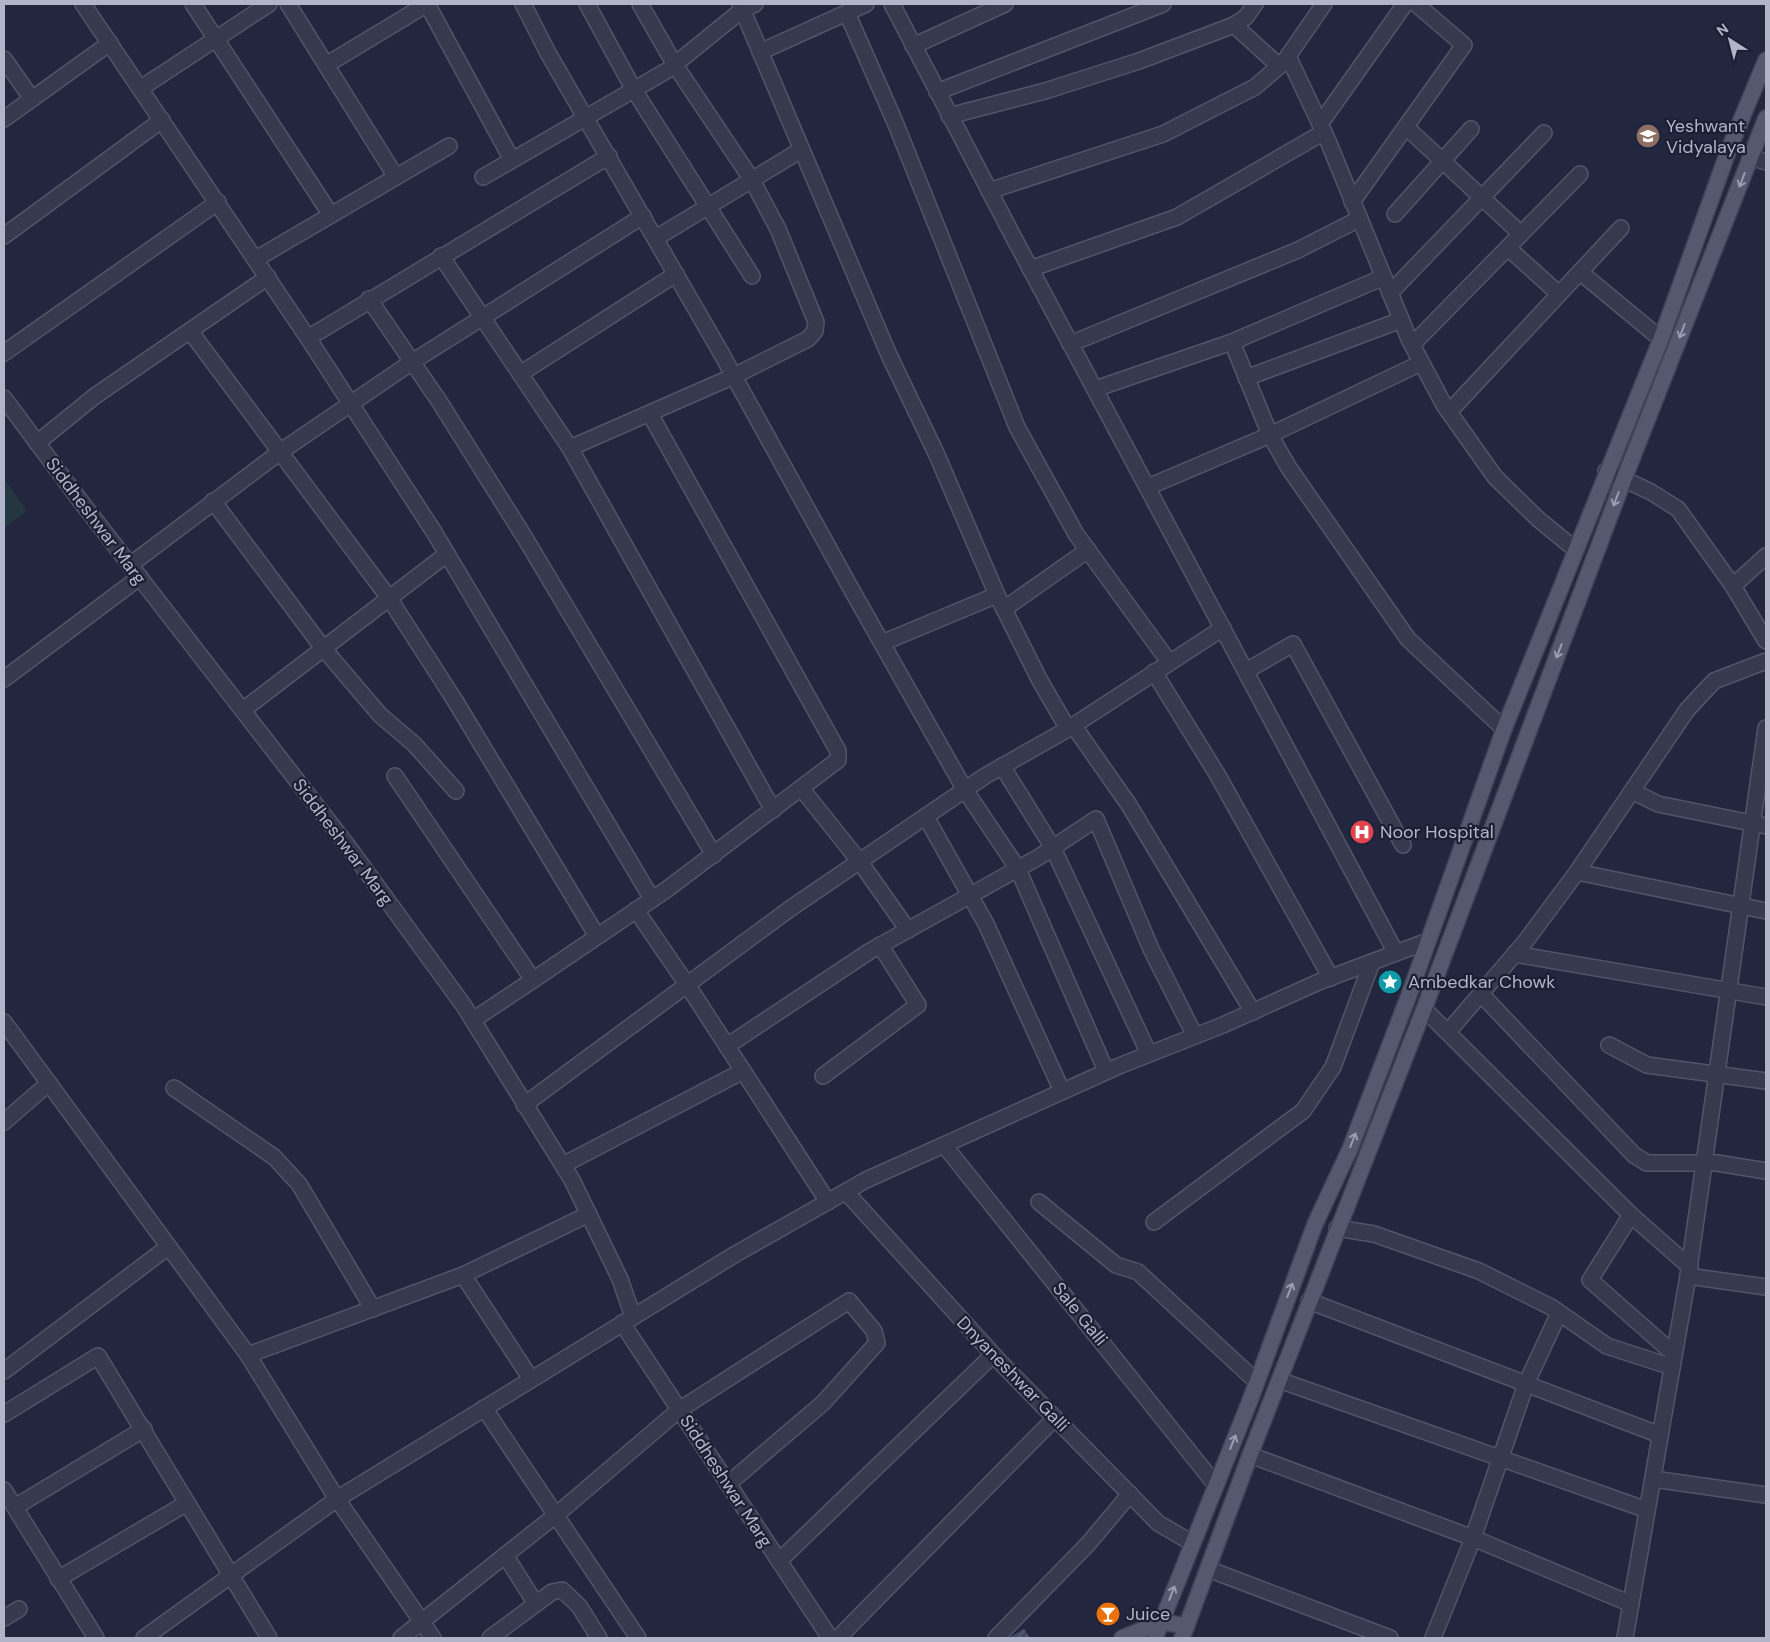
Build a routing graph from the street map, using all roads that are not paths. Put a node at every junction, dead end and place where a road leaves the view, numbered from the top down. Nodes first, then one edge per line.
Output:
1 (83, 4) edge
2 (193, 4) edge
3 (269, 4) edge
4 (288, 4) edge
5 (523, 4) edge
6 (587, 4) edge
7 (640, 4) edge
8 (866, 4) edge
9 (892, 4) edge
10 (1005, 4) edge
11 (1163, 4) edge
12 (1255, 4) edge
13 (1324, 4) edge
14 (1405, 4) edge
15 (1416, 4) edge
16 (746, 6) edge
17 (847, 13) junction
18 (1234, 25) junction
19 (216, 38) junction
20 (110, 43) junction
21 (913, 46) junction
22 (760, 52) junction
23 (4, 59) edge
24 (1766, 60) edge
25 (1284, 61) junction
26 (326, 65) junction
27 (675, 65) junction
28 (141, 88) junction
29 (634, 90) junction
30 (937, 92) junction
31 (32, 99) junction
32 (950, 116) junction
33 (586, 117) junction
34 (1766, 118) edge
35 (4, 119) edge
36 (162, 120) junction
37 (1406, 127) junction
38 (1322, 128) junction
39 (1471, 129) dead end
40 (1544, 133) dead end
41 (449, 146) dead end
42 (801, 150) junction
43 (609, 156) junction
44 (1750, 157) junction
45 (512, 160) junction
46 (1442, 161) junction
47 (1766, 162) edge
48 (1580, 174) dead end
49 (396, 177) junction
50 (484, 177) dead end
51 (752, 180) junction
52 (989, 191) junction
53 (1482, 198) junction
54 (218, 202) junction
55 (1352, 202) junction
56 (708, 207) junction
57 (1395, 214) dead end
58 (330, 215) junction
59 (643, 216) junction
60 (1359, 219) junction
61 (1621, 228) dead end
62 (1520, 234) junction
63 (4, 236) edge
64 (656, 238) junction
65 (1508, 248) junction
66 (441, 256) junction
67 (256, 259) junction
68 (1030, 269) junction
69 (1580, 272) junction
70 (676, 274) junction
71 (752, 276) dead end
72 (268, 277) junction
73 (1384, 277) junction
74 (1390, 293) junction
75 (1560, 294) junction
76 (369, 299) junction
77 (482, 317) junction
78 (1401, 320) junction
79 (190, 331) junction
80 (308, 338) junction
81 (1661, 338) junction
82 (1232, 342) junction
83 (1070, 344) junction
84 (1412, 345) junction
85 (4, 353) edge
86 (412, 362) junction
87 (1421, 363) junction
88 (520, 374) junction
89 (734, 376) junction
90 (1246, 378) junction
91 (1094, 389) junction
92 (4, 398) edge
93 (352, 404) junction
94 (1449, 412) junction
95 (650, 414) junction
96 (1270, 435) junction
97 (37, 443) junction
98 (570, 448) junction
99 (280, 452) junction
100 (1606, 471) junction
101 (1624, 479) junction
102 (1148, 487) junction
103 (214, 502) junction
104 (1088, 550) junction
105 (1576, 550) junction
106 (447, 554) junction
107 (1766, 556) edge
108 (130, 565) junction
109 (140, 577) junction
110 (1732, 586) junction
111 (389, 598) junction
112 (1000, 602) junction
113 (1223, 628) junction
114 (1766, 641) edge
115 (882, 643) junction
116 (323, 648) junction
117 (1766, 660) edge
118 (1170, 662) junction
119 (1246, 671) junction
120 (1154, 672) junction
121 (4, 679) edge
122 (243, 710) junction
123 (1070, 727) junction
124 (1766, 728) edge
125 (1504, 730) junction
126 (1002, 766) junction
127 (395, 776) dead end
128 (801, 788) junction
129 (965, 790) junction
130 (456, 791) dead end
131 (1632, 791) junction
132 (773, 810) junction
133 (926, 817) junction
134 (1760, 825) edge
135 (1403, 846) dead end
136 (1053, 848) junction
137 (714, 854) junction
138 (860, 862) junction
139 (1018, 869) junction
140 (1577, 872) junction
141 (970, 896) junction
142 (652, 899) junction
143 (1741, 907) junction
144 (636, 910) junction
145 (1766, 911) edge
146 (908, 930) junction
147 (597, 936) junction
148 (1428, 941) junction
149 (880, 945) junction
150 (1396, 953) junction
151 (1514, 954) junction
152 (1372, 962) junction
153 (1331, 978) junction
154 (533, 980) junction
155 (688, 986) junction
156 (1729, 990) junction
157 (1481, 994) junction
158 (1766, 997) edge
159 (1424, 1009) junction
160 (1253, 1012) junction
161 (472, 1020) junction
162 (4, 1022) edge
163 (1448, 1032) junction
164 (1195, 1036) junction
165 (8, 1039) edge
166 (1609, 1045) dead end
167 (727, 1046) junction
168 (1149, 1054) junction
169 (743, 1071) junction
170 (1106, 1071) junction
171 (1718, 1073) junction
172 (824, 1076) dead end
173 (1766, 1081) edge
174 (49, 1083) junction
175 (174, 1088) dead end
176 (1062, 1091) junction
177 (524, 1105) junction
178 (4, 1122) edge
179 (944, 1145) junction
180 (1704, 1163) junction
181 (563, 1165) junction
182 (1766, 1171) edge
183 (846, 1192) junction
184 (828, 1202) junction
185 (1039, 1202) dead end
186 (589, 1214) junction
187 (1630, 1214) junction
188 (1154, 1222) dead end
189 (1337, 1228) junction
190 (168, 1247) junction
191 (1689, 1272) junction
192 (463, 1275) junction
193 (1766, 1287) edge
194 (1309, 1301) junction
195 (373, 1309) junction
196 (1559, 1313) junction
197 (627, 1320) junction
198 (248, 1355) junction
199 (993, 1355) junction
200 (1673, 1361) junction
201 (4, 1371) edge
202 (531, 1379) junction
203 (1279, 1380) junction
204 (1257, 1382) junction
205 (1526, 1384) junction
206 (484, 1408) junction
207 (679, 1410) junction
208 (4, 1414) edge
209 (1055, 1418) junction
210 (144, 1429) junction
211 (1660, 1435) junction
212 (1250, 1455) junction
213 (1500, 1457) junction
214 (1653, 1479) junction
215 (728, 1484) junction
216 (1216, 1484) junction
217 (4, 1490) edge
218 (1130, 1494) junction
219 (1766, 1494) edge
220 (337, 1500) junction
221 (187, 1503) junction
222 (14, 1507) junction
223 (1648, 1510) junction
224 (556, 1515) junction
225 (1473, 1538) junction
226 (1192, 1543) junction
227 (505, 1555) junction
228 (779, 1561) junction
229 (1208, 1569) junction
230 (230, 1575) junction
231 (58, 1579) junction
232 (536, 1604) junction
233 (1631, 1604) junction
234 (19, 1609) dead end
235 (4, 1618) edge
236 (423, 1622) junction
237 (1160, 1622) junction
238 (1185, 1632) edge
239 (96, 1638) edge
240 (144, 1638) edge
241 (268, 1638) edge
242 (401, 1638) edge
243 (434, 1638) edge
244 (490, 1638) edge
245 (599, 1638) edge
246 (638, 1638) edge
247 (830, 1638) edge
248 (838, 1638) edge
249 (996, 1638) edge
250 (1122, 1638) edge
251 (1155, 1638) edge
252 (1390, 1638) edge
253 (1433, 1638) edge
254 (1625, 1638) edge

1 - 20 street
2 - 19 street
3 - 19 street
4 - 26 street
5 - 33 street
6 - 29 street
7 - 27 street
8 - 17 street
9 - 21 street
10 - 21 street
11 - 30 street
12 - 18 street
13 - 25 street
14 - 38 street
15 - 37 street
16 - 22 street
16 - 27 street
17 - 22 street
17 - 104 street
18 - 25 street
18 - 32 street
19 - 28 street
19 - 58 street
20 - 28 street
20 - 31 street
21 - 30 street
22 - 42 street
23 - 31 street
24 - 81 main road
25 - 38 street
25 - 52 street
26 - 45 street
26 - 49 street
27 - 29 street
27 - 51 street
28 - 36 street
29 - 33 street
29 - 56 street
30 - 32 street
31 - 35 street
32 - 52 street
33 - 43 street
33 - 45 street
34 - 44 main road
36 - 54 street
36 - 63 street
37 - 46 street
37 - 55 street
38 - 55 street
38 - 68 street
39 - 46 street
40 - 53 street
41 - 49 street
42 - 51 street
42 - 112 street
43 - 59 street
43 - 66 street
44 - 47 street
44 -> 101 main road
45 - 50 street
46 - 53 street
46 - 57 street
48 - 62 street
49 - 58 street
51 - 56 street
51 - 89 street
52 - 68 street
53 - 62 street
53 - 74 street
54 - 67 street
54 - 85 street
55 - 60 street
56 - 64 street
56 - 71 street
58 - 67 street
59 - 64 street
59 - 77 street
60 - 73 street
60 - 83 street
61 - 69 street
62 - 65 street
64 - 70 street
65 - 75 street
65 - 84 street
66 - 76 street
66 - 77 street
67 - 72 street
68 - 83 street
69 - 75 street
69 - 81 street
70 - 88 street
70 - 89 street
72 - 79 street
72 - 80 street
73 - 74 street
73 - 82 street
74 - 78 street
75 - 94 street
76 - 80 street
76 - 86 street
77 - 86 street
77 - 88 street
78 - 84 street
78 - 90 street
79 - 97 street
79 - 99 street
80 - 93 street
81 - 100 main road
82 - 90 street
82 - 91 street
83 - 91 street
84 - 87 street
86 - 93 street
86 - 137 street
87 - 94 street
87 - 96 street
88 - 98 street
89 - 95 street
89 - 115 street
90 - 96 street
91 - 102 street
92 - 97 street, Siddheshwar Marg
93 - 99 street
93 - 106 street
94 - 105 street
95 - 98 street
95 - 128 street
96 - 102 street
96 - 125 street
97 - 108 street, Siddheshwar Marg
98 - 132 street
99 - 103 street
99 - 111 street
100 - 101 street
100 - 105 main road
101 - 110 street
101 -> 159 main road
102 - 113 street
103 - 108 street
103 - 116 street
104 - 112 street
104 - 118 street
105 - 125 main road
106 - 111 street
106 - 142 street
107 - 110 street
108 - 109 street, Siddheshwar Marg
109 - 121 street
109 - 122 street, Siddheshwar Marg
110 - 114 street
111 - 116 street
111 - 147 street
112 - 115 street
112 - 123 street
113 - 118 street
113 - 119 street
115 - 129 street
116 - 122 street
116 - 130 street
117 - 131 street
118 - 120 street
119 - 135 street
119 - 150 street
120 - 123 street
120 - 153 street
122 - 161 street, Siddheshwar Marg
123 - 126 street
123 - 160 street
124 - 134 street
125 - 148 main road
126 - 129 street
126 - 136 street
127 - 154 street
128 - 132 street
128 - 138 street
129 - 133 street
129 - 139 street
131 - 134 street
131 - 140 street
132 - 137 street
133 - 138 street
133 - 141 street
134 - 143 street
136 - 139 street
136 - 164 street
136 - 168 street
137 - 142 street
138 - 146 street
138 - 155 street
139 - 141 street
139 - 170 street
140 - 143 street
140 - 151 street
141 - 146 street
141 - 176 street
142 - 144 street
143 - 145 street
143 - 156 street
144 - 147 street
144 - 155 street
146 - 149 street
147 - 154 street
148 - 150 street
204 -> 148 main road
149 - 167 street
149 - 172 street
150 - 152 street
151 - 156 street
151 - 157 street
152 - 153 street
152 - 188 street
153 - 160 street
154 - 161 street
155 - 167 street
155 - 177 street
156 - 158 street
156 - 171 street
157 - 163 street
157 - 180 street
159 - 163 street
159 - 189 main road
160 - 164 street
161 - 177 street, Siddheshwar Marg
162 - 165 street
163 - 187 street
164 - 168 street
165 - 174 street
166 - 171 street
167 - 169 street
168 - 170 street
169 - 181 street
169 - 184 street
170 - 176 street
171 - 173 street
171 - 180 street
174 - 178 street
174 - 190 street
175 - 195 street
176 - 179 street
177 - 181 street, Siddheshwar Marg
179 - 183 street
179 - 216 street, Sale Galli
180 - 182 street
180 - 191 street
181 - 186 street, Siddheshwar Marg
183 - 184 street
183 - 199 street, Dnyaneshwar Galli
184 - 197 street
185 - 204 street
186 - 192 street
186 - 197 street, Siddheshwar Marg
187 - 191 street
187 - 200 street
189 - 194 main road
189 - 196 street
190 - 198 street
190 - 201 street
191 - 193 street
191 - 200 street
192 - 195 street
192 - 202 street
194 - 203 main road
194 - 205 street
195 - 198 street
196 - 200 street
196 - 205 street
197 - 202 street
197 - 207 street, Siddheshwar Marg
198 - 220 street
199 - 209 street, Dnyaneshwar Galli
199 - 228 street
200 - 211 street
202 - 206 street
203 - 212 main road
203 - 213 street
216 -> 204 main road
205 - 211 street
205 - 213 street
206 - 220 street
206 - 224 street
207 - 215 street, Siddheshwar Marg
207 - 215 street
207 - 224 street
208 - 210 street
209 - 218 street, Dnyaneshwar Galli
209 - 248 street
210 - 221 street
210 - 222 street
211 - 214 street
212 - 225 street
212 - 229 main road
213 - 223 street
213 - 225 street
214 - 219 street
214 - 223 street
215 - 228 street, Siddheshwar Marg
216 - 226 main road
217 - 222 street
218 - 226 street, Dnyaneshwar Galli
218 - 249 street
220 - 230 street
220 - 236 street
221 - 230 street
221 - 231 street
222 - 231 street
223 - 233 street
224 - 227 street
224 - 246 street
225 - 233 street
225 - 253 street
237 -> 226 main road
227 - 232 street
227 - 236 street
228 - 247 street, Siddheshwar Marg
229 - 238 main road
229 - 252 street
230 - 240 street
230 - 241 street
231 - 239 street
232 - 244 street
232 - 245 street
233 - 254 street
234 - 235 street
236 - 242 street
236 - 243 street
237 - 238 main road
237 - 250 main road
237 - 251 main road

